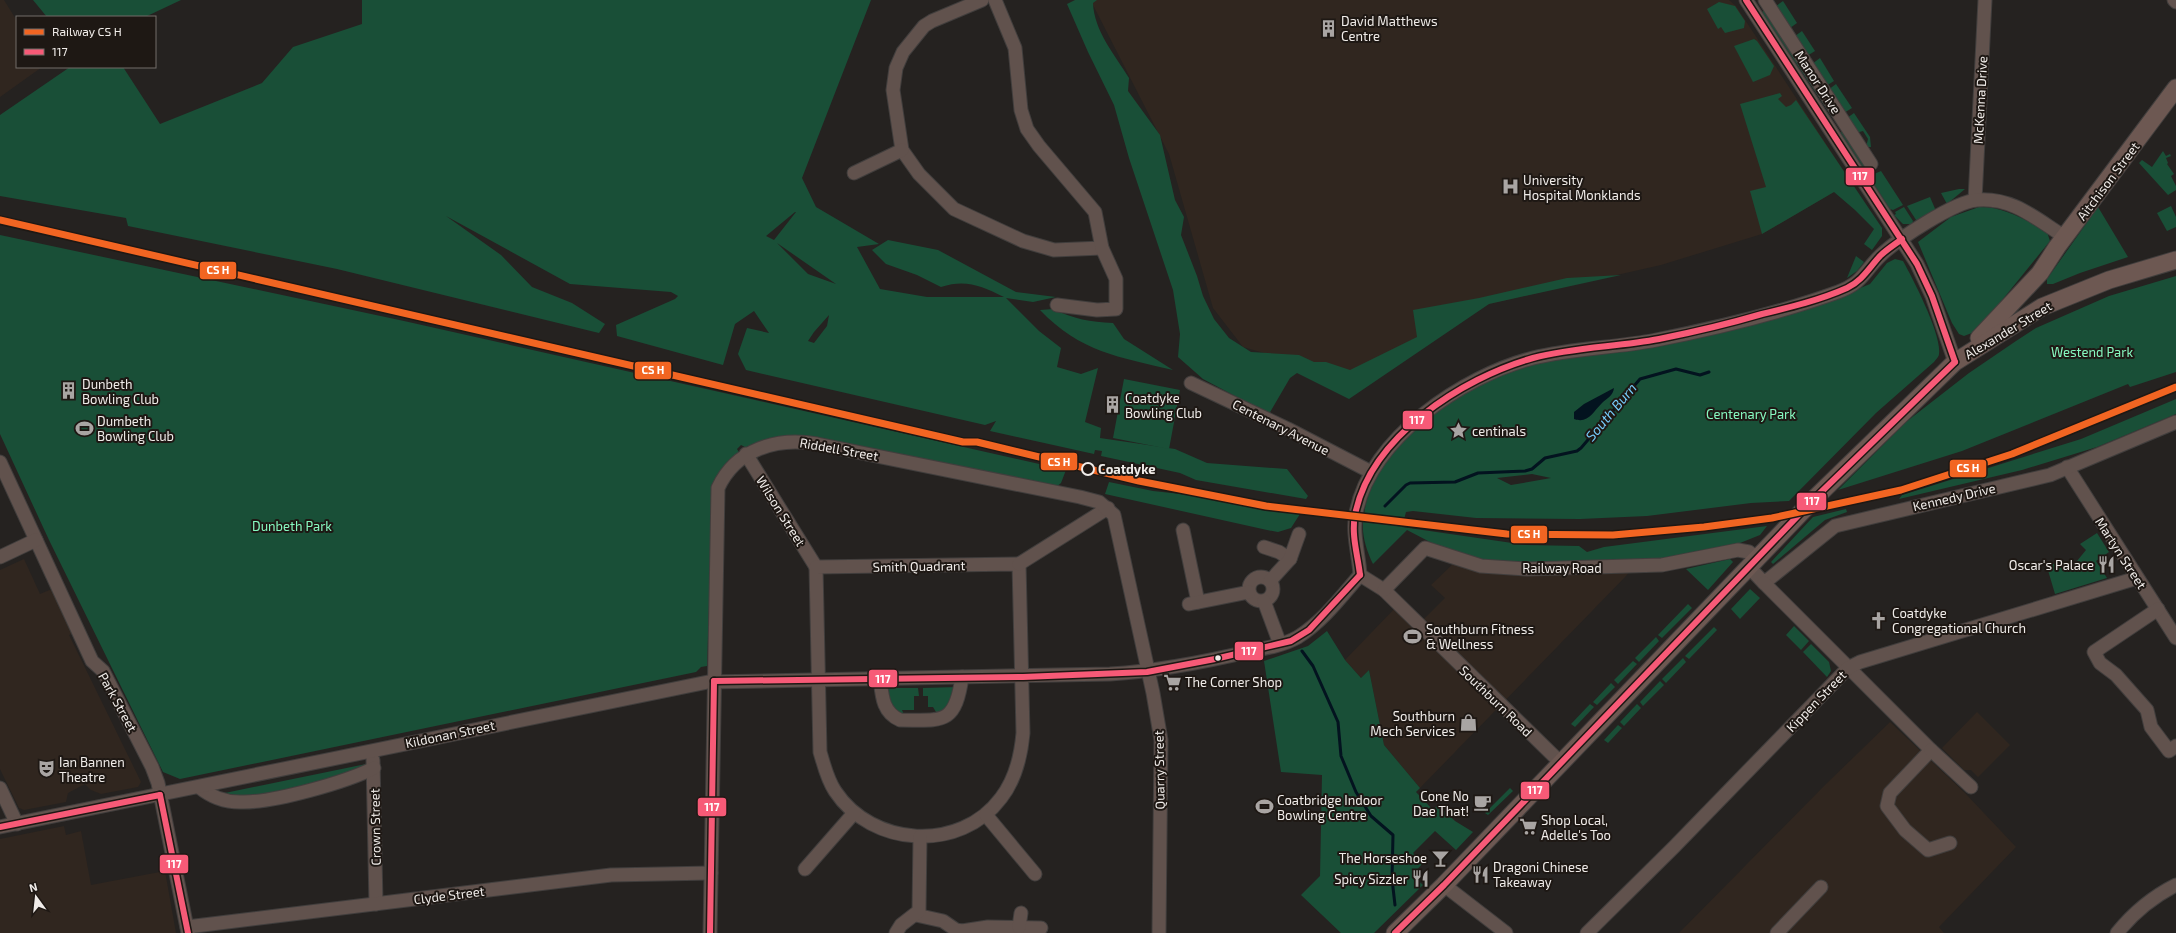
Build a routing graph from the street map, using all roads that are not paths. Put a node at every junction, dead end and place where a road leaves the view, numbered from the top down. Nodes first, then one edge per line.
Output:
1 (982, 0) edge
2 (995, 0) edge
3 (1746, 0) edge
4 (1765, 0) edge
5 (1985, 0) edge
6 (2176, 88) edge
7 (1846, 123) junction
8 (1832, 130) junction
9 (902, 150) junction
10 (1871, 164) dead end
11 (854, 174) dead end
12 (1975, 200) junction
13 (2065, 237) junction
14 (1902, 239) junction
15 (1102, 248) junction
16 (2176, 260) edge
17 (2040, 273) junction
18 (1058, 305) dead end
19 (2042, 307) junction
20 (1955, 362) junction
21 (1191, 383) dead end
22 (2176, 422) edge
23 (746, 454) junction
24 (0, 462) edge
25 (2067, 467) junction
26 (1371, 472) junction
27 (1111, 512) junction
28 (1183, 530) dead end
29 (1299, 534) dead end
30 (36, 540) junction
31 (1264, 547) dead end
32 (0, 557) edge
33 (1757, 558) junction
34 (1290, 559) junction
35 (1019, 564) junction
36 (816, 567) junction
37 (1360, 575) junction
38 (2137, 578) junction
39 (1270, 581) junction
40 (1764, 583) junction
41 (1384, 590) junction
42 (1249, 592) junction
43 (1264, 601) junction
44 (2158, 609) junction
45 (2176, 638) edge
46 (1280, 644) junction
47 (1848, 668) junction
48 (1148, 672) junction
49 (962, 677) junction
50 (1023, 677) junction
51 (818, 678) junction
52 (880, 678) junction
53 (708, 682) junction
54 (2176, 746) edge
55 (373, 750) junction
56 (1931, 750) junction
57 (1561, 763) junction
58 (374, 768) junction
59 (199, 786) junction
60 (1971, 787) dead end
61 (0, 788) edge
62 (160, 795) junction
63 (854, 813) junction
64 (986, 815) junction
65 (17, 824) junction
66 (0, 827) edge
67 (920, 837) junction
68 (1950, 843) dead end
69 (805, 868) dead end
70 (711, 873) junction
71 (1036, 874) dead end
72 (2176, 885) edge
73 (1444, 886) junction
74 (1821, 887) dead end
75 (376, 904) junction
76 (1020, 913) dead end
77 (916, 915) junction
78 (1019, 927) junction
79 (1041, 928) dead end
80 (188, 930) edge
81 (710, 933) edge
82 (896, 933) edge
83 (1160, 933) edge
84 (1395, 933) edge
85 (1506, 933) edge
86 (1587, 933) edge
87 (1777, 933) edge
88 (2117, 933) edge

1 - 9 street
2 - 15 street
3 - 8 street
4 - 7 street, Manor Drive
5 - 12 street, McKenna Drive
6 - 13 main road, Aitchison Street
7 - 8 street
7 - 10 street, Manor Drive
8 - 14 street
9 - 11 street
9 - 15 street
12 - 13 street
12 - 14 street
13 - 17 main road, Aitchison Street
14 - 20 street
14 - 26 street
15 - 18 street
16 - 19 main road, Alexander Street
17 - 19 main road, Aitchison Street
17 - 20 main road, Aitchison Street
19 - 20 main road, Alexander Street
20 - 33 main road, Alexander Street
21 - 26 street, Centenary Avenue
22 - 25 street, Kennedy Drive
23 - 27 street, Riddell Street
23 - 36 street, Wilson Street
23 - 53 street, Riddell Street
24 - 30 street, Park Street
25 - 38 street, Martyn Street
25 - 40 street, Kennedy Drive
26 - 37 street
27 - 35 street
27 - 48 street, Quarry Street
28 - 42 street
29 - 34 street
30 - 32 street
30 - 62 street, Park Street
31 - 34 street
33 - 40 street
33 - 41 street, Railway Road
33 - 57 main road, Alexander Street
34 - 39 street
35 - 36 street, Smith Quadrant
35 - 50 street
36 - 51 street
37 - 41 street, Southburn Road
37 - 46 street, Kildonan Street
38 - 44 street, Martyn Street
38 - 47 street, Kippen Street
39 - 42 street
39 - 43 street
40 - 47 street
41 - 57 street, Southburn Road
42 - 43 street
43 - 46 street
44 - 45 street, Martyn Street
44 - 54 street
46 - 48 street, Kildonan Street
47 - 56 street
47 - 86 street, Kippen Street
48 - 50 street, Kildonan Street
48 - 83 street, Quarry Street
49 - 50 street, Kildonan Street
49 - 52 street, Kildonan Street
49 - 52 street
50 - 64 street
51 - 52 street, Kildonan Street
51 - 53 street, Kildonan Street
51 - 63 street
53 - 55 street, Kildonan Street
53 - 70 street, Riddell Street
55 - 58 street, Crown Street
55 - 59 street, Kildonan Street
56 - 60 street
56 - 68 street
57 - 73 main road, Alexander Street
58 - 59 street
58 - 75 street, Crown Street
59 - 62 street, Kildonan Street
61 - 65 street
62 - 65 street, Kildonan Street
62 - 80 street, Park Street
63 - 67 street
63 - 69 street
64 - 67 street
64 - 71 street
65 - 66 street, Kildonan Street
67 - 77 street
70 - 75 street, Clyde Street
70 - 81 street, Riddell Street
72 - 88 street
73 - 84 main road, Alexander Street
73 - 85 street
74 - 87 street
75 - 80 street, Clyde Street
76 - 78 street
77 - 78 street
77 - 82 street
78 - 79 street

